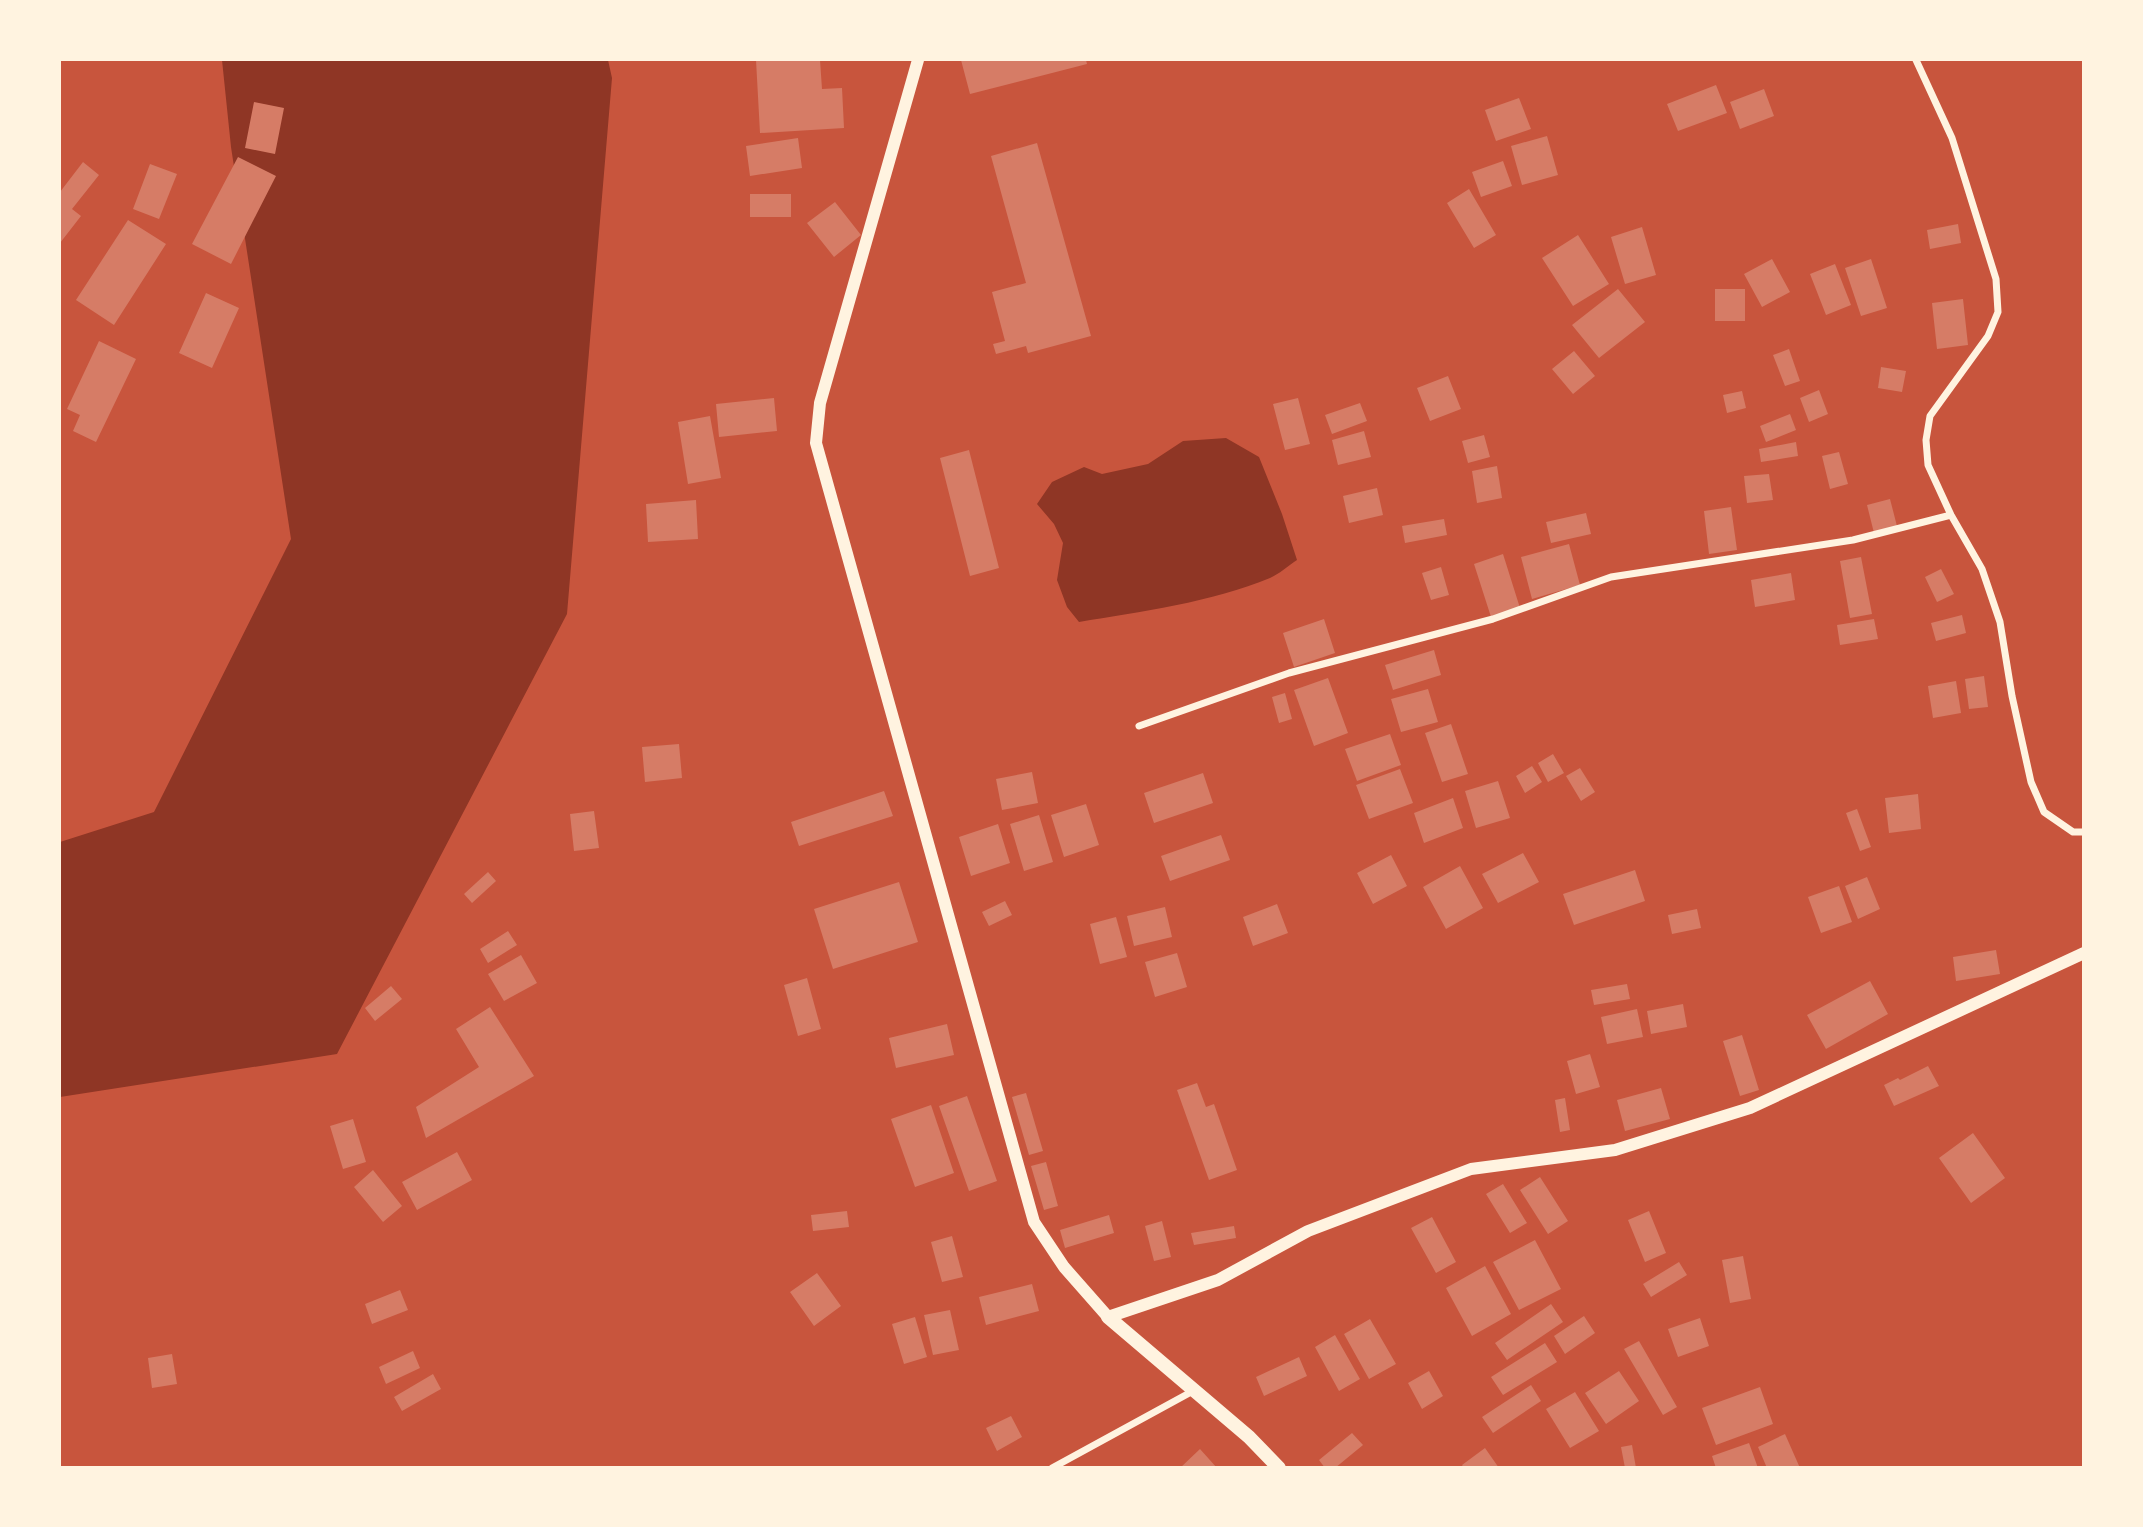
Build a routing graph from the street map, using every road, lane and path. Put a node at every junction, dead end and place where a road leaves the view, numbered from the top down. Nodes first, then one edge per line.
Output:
1 (918, 60) edge
2 (1916, 60) edge
3 (1951, 515) junction
4 (1139, 726) dead end
5 (2084, 832) edge
6 (2084, 953) edge
7 (1108, 1317) junction
8 (1194, 1390) junction
9 (1052, 1468) edge
10 (1279, 1468) edge

1 - 7 main road
2 - 3 street
3 - 4 street
3 - 5 street
6 - 7 main road
7 - 8 highway
8 - 9 street
8 - 10 highway

